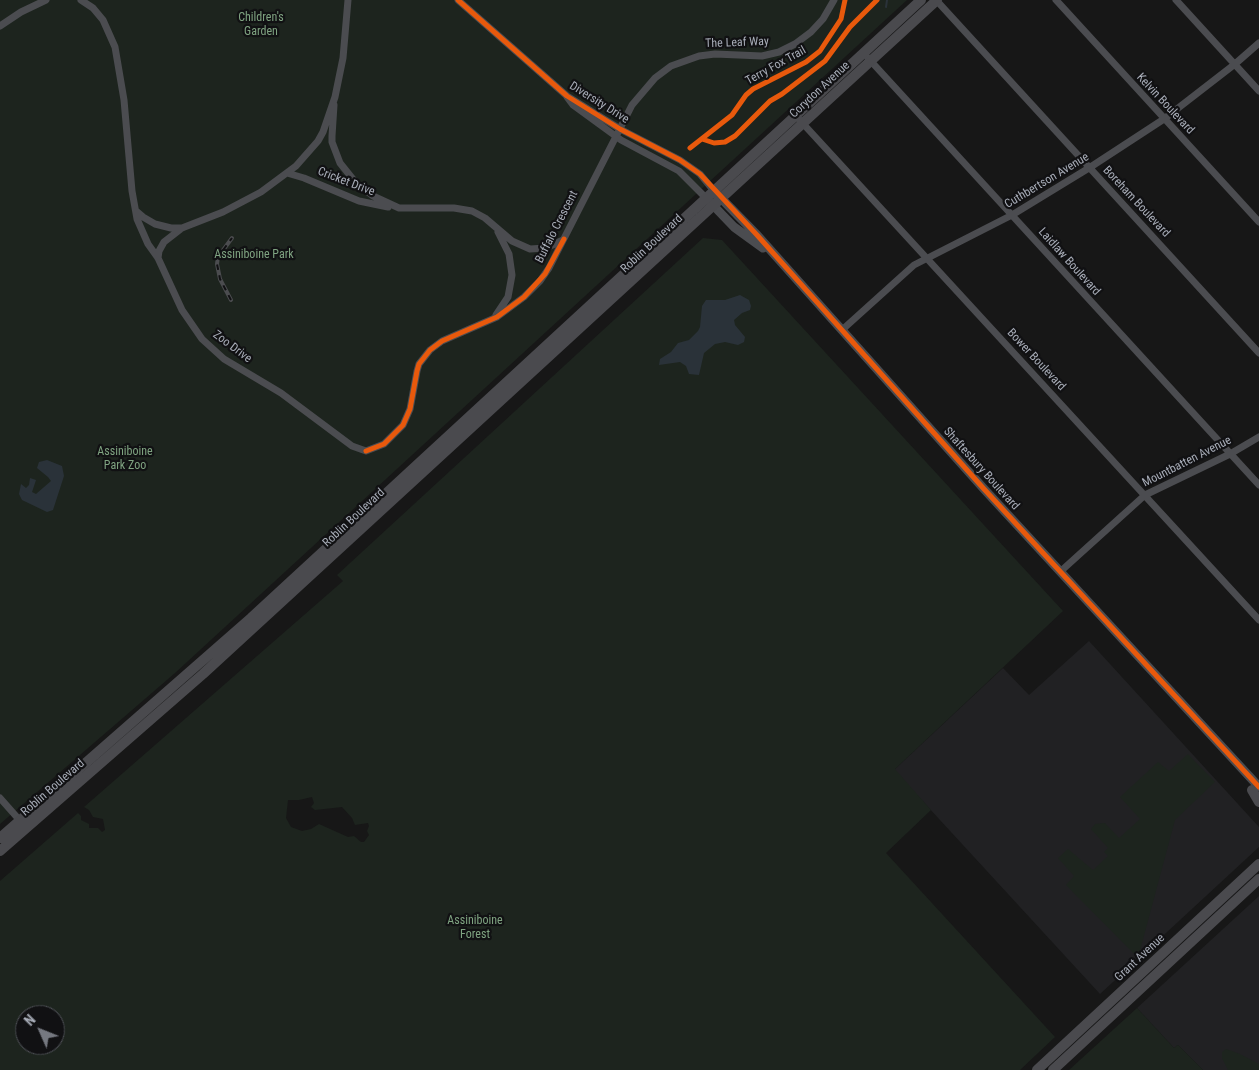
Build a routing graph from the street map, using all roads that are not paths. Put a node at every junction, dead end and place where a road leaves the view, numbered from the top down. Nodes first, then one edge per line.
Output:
1 (46, 0) edge
2 (81, 0) edge
3 (348, 0) edge
4 (458, 0) edge
5 (834, 0) edge
6 (921, 0) edge
7 (936, 0) edge
8 (1056, 0) edge
9 (1176, 0) edge
10 (0, 26) edge
11 (1259, 43) edge
12 (867, 57) junction
13 (1235, 64) junction
14 (1259, 91) edge
15 (567, 96) junction
16 (335, 97) junction
17 (799, 119) junction
18 (1164, 119) junction
19 (620, 129) junction
20 (616, 136) junction
21 (1090, 168) junction
22 (287, 173) junction
23 (718, 194) junction
24 (709, 202) junction
25 (399, 208) junction
26 (136, 210) junction
27 (1012, 215) junction
28 (1259, 222) edge
29 (182, 228) junction
30 (498, 228) junction
31 (564, 239) junction
32 (773, 255) junction
33 (158, 258) junction
34 (926, 259) junction
35 (493, 319) junction
36 (842, 330) junction
37 (1259, 353) edge
38 (1259, 437) edge
39 (1230, 454) junction
40 (1259, 485) edge
41 (1146, 495) junction
42 (1061, 572) junction
43 (1259, 620) edge
44 (1257, 791) edge
45 (0, 798) edge
46 (1259, 802) edge
47 (23, 824) junction
48 (0, 838) edge
49 (0, 851) edge
50 (1259, 864) edge
51 (1259, 879) edge
52 (1037, 1070) edge
53 (1054, 1070) edge

1 - 10 street
2 - 26 street, Zoo Drive
3 - 16 street
4 - 15 street, Diversity Drive
5 - 19 street, The Leaf Way
6 - 12 main road, Corydon Avenue
7 - 12 main road, Corydon Avenue
7 - 21 street, Boreham Boulevard
8 - 18 street, Kelvin Boulevard
9 - 13 street
11 - 13 street, Cuthbertson Avenue
12 - 17 main road, Corydon Avenue
12 - 27 street, Laidlaw Boulevard
13 - 14 street
13 - 18 street, Cuthbertson Avenue
15 - 19 street, Diversity Drive
15 - 20 street, Diversity Drive
16 - 22 street
16 - 25 street, Cricket Drive
17 - 23 main road, Corydon Avenue
17 - 34 street, Bower Boulevard
18 - 21 street, Cuthbertson Avenue
18 - 28 street, Kelvin Boulevard
19 - 20 street, Buffalo Crescent
19 - 23 street, Diversity Drive
20 - 24 street, Diversity Drive
20 - 31 street, Buffalo Crescent
21 - 27 street, Cuthbertson Avenue
21 - 37 street, Boreham Boulevard
22 - 25 street, Cricket Drive
22 - 29 street
23 - 24 main road, Roblin Boulevard
23 - 32 street, Shaftesbury Boulevard
24 - 32 street, Shaftesbury Boulevard
24 - 47 main road, Roblin Boulevard
25 - 30 street, Cricket Drive
26 - 29 street
26 - 33 street, Zoo Drive
27 - 34 street, Cuthbertson Avenue
27 - 39 street, Laidlaw Boulevard
29 - 33 street
30 - 31 street, Cricket Drive
30 - 35 street
31 - 35 street, Buffalo Crescent
32 - 36 street, Shaftesbury Boulevard
33 - 35 street, Zoo Drive
34 - 36 street, Cuthbertson Avenue
34 - 41 street, Bower Boulevard
36 - 42 street, Shaftesbury Boulevard
38 - 39 street, Mountbatten Avenue
39 - 40 street, Laidlaw Boulevard
39 - 41 street, Mountbatten Avenue
41 - 42 street, Mountbatten Avenue
41 - 43 street, Bower Boulevard
42 - 44 street, Shaftesbury Boulevard
44 - 46 main road
45 - 47 street
47 - 48 main road, Roblin Boulevard
47 - 49 main road, Roblin Boulevard
50 - 52 main road, Grant Avenue
51 - 53 main road, Grant Avenue

